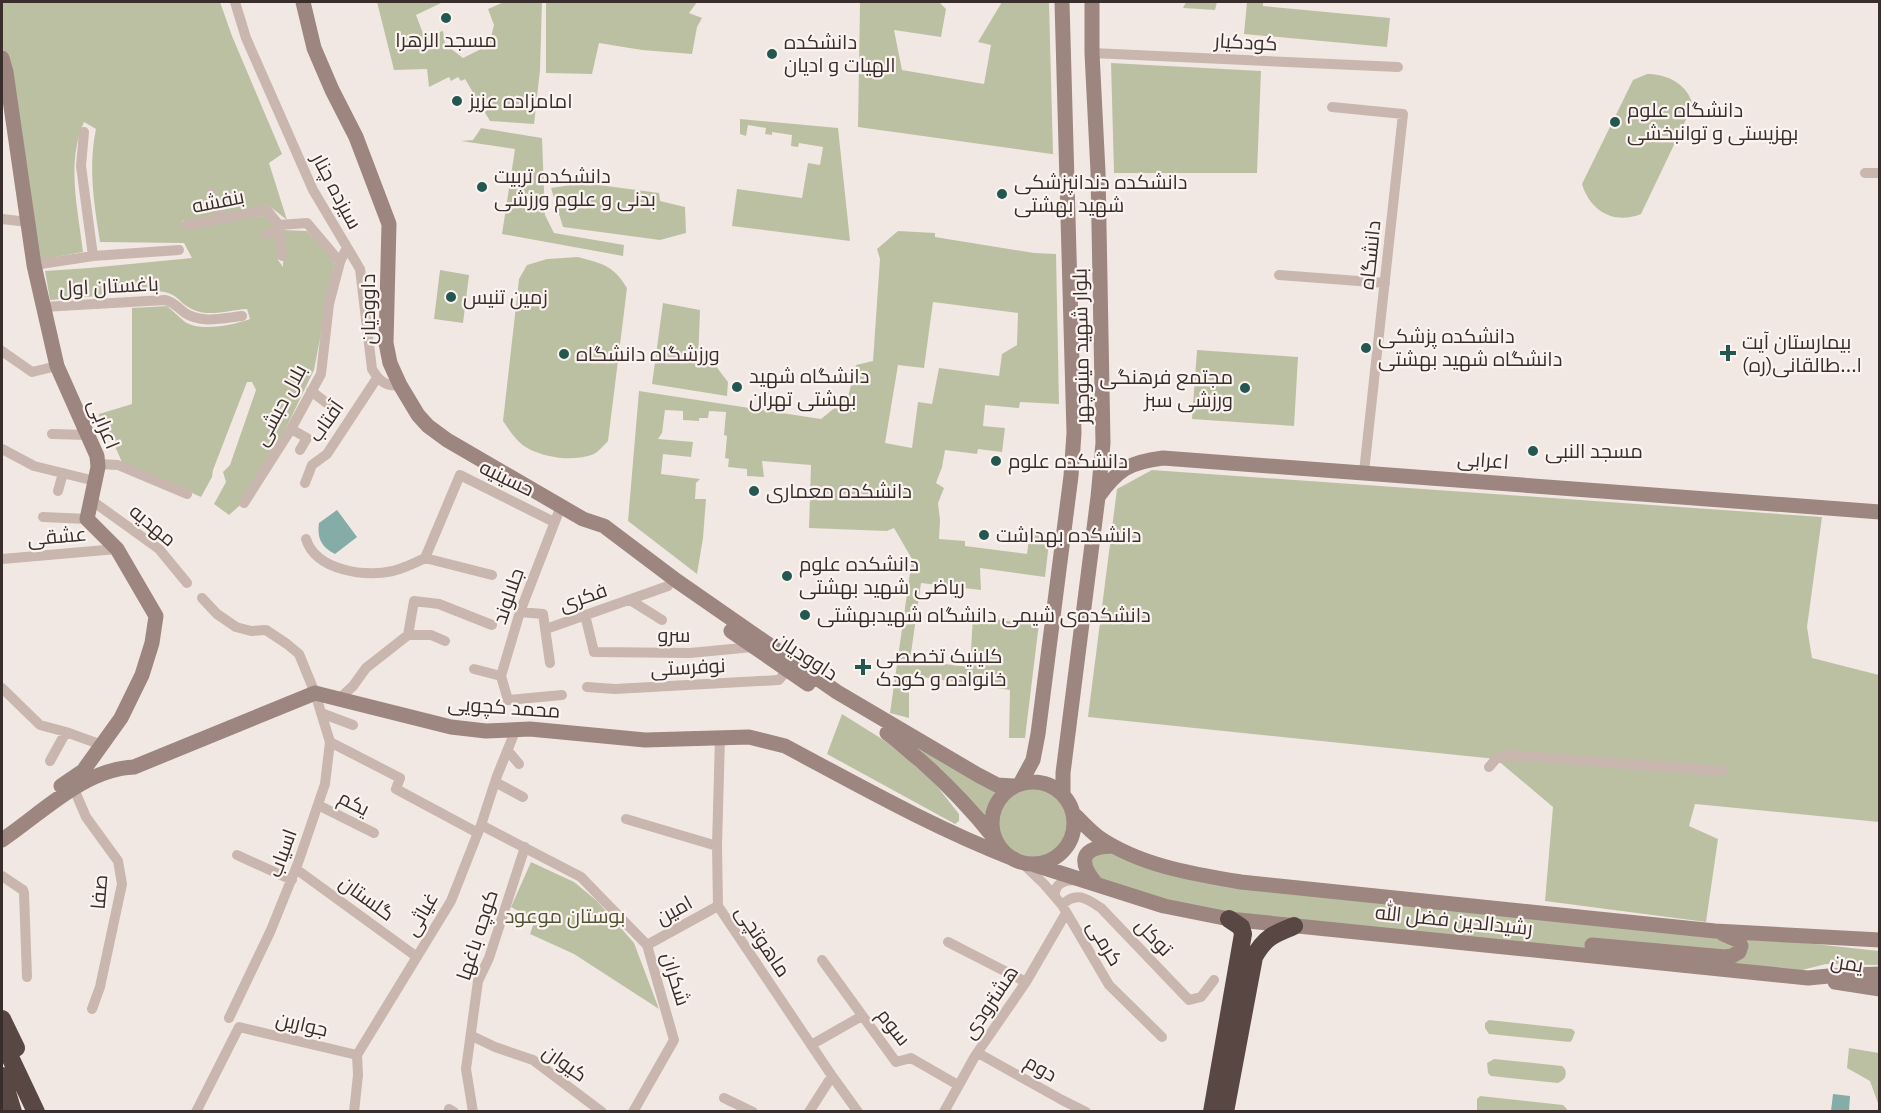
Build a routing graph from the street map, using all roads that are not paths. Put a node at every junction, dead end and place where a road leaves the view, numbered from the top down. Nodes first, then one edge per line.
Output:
1 (235, 2) edge
2 (295, 2) edge
3 (303, 2) edge
4 (1062, 2) edge
5 (1092, 2) edge
6 (1092, 53) junction
7 (2, 58) edge
8 (1398, 67) dead end
9 (1332, 107) dead end
10 (347, 117) junction
11 (84, 132) dead end
12 (1865, 173) dead end
13 (1880, 173) edge
14 (211, 193) dead end
15 (2, 219) edge
16 (221, 219) junction
17 (28, 222) junction
18 (186, 225) dead end
19 (280, 228) junction
20 (266, 234) dead end
21 (347, 247) junction
22 (179, 250) dead end
23 (282, 255) dead end
24 (93, 256) junction
25 (340, 262) junction
26 (34, 265) junction
27 (1279, 275) dead end
28 (1385, 283) junction
29 (43, 308) junction
30 (242, 315) dead end
31 (2, 351) edge
32 (57, 366) junction
33 (377, 378) junction
34 (400, 385) junction
35 (311, 392) junction
36 (328, 404) dead end
37 (291, 429) junction
38 (52, 434) dead end
39 (88, 435) junction
40 (2, 449) edge
41 (300, 450) dead end
42 (98, 464) junction
43 (1364, 472) junction
44 (63, 473) junction
45 (95, 481) junction
46 (304, 483) dead end
47 (58, 491) dead end
48 (187, 494) dead end
49 (1098, 497) junction
50 (91, 500) junction
51 (244, 503) dead end
52 (561, 506) junction
53 (1880, 512) edge
54 (43, 517) dead end
55 (87, 519) junction
56 (583, 519) junction
57 (555, 522) junction
58 (306, 539) dead end
59 (117, 549) junction
60 (425, 558) junction
61 (2, 559) edge
62 (492, 575) dead end
63 (187, 583) dead end
64 (668, 586) junction
65 (202, 598) dead end
66 (630, 600) junction
67 (520, 612) junction
68 (585, 615) junction
69 (662, 620) dead end
70 (492, 625) dead end
71 (546, 629) junction
72 (408, 635) junction
73 (445, 641) dead end
74 (753, 647) junction
75 (550, 663) dead end
76 (474, 669) dead end
77 (787, 670) junction
78 (501, 676) junction
79 (587, 687) dead end
80 (2, 688) edge
81 (315, 693) junction
82 (562, 695) dead end
83 (339, 699) junction
84 (321, 713) junction
85 (353, 725) dead end
86 (516, 729) junction
87 (66, 732) junction
88 (720, 737) junction
89 (903, 738) junction
90 (330, 742) junction
91 (102, 746) junction
92 (508, 751) junction
93 (50, 760) dead end
94 (519, 764) dead end
95 (1489, 767) dead end
96 (1722, 771) dead end
97 (495, 782) junction
98 (1017, 785) junction
99 (74, 789) junction
100 (1064, 795) junction
101 (523, 797) dead end
102 (318, 805) junction
103 (1073, 813) junction
104 (626, 819) dead end
105 (479, 829) junction
106 (374, 833) dead end
107 (2, 839) edge
108 (995, 839) junction
109 (717, 846) junction
110 (1113, 846) junction
111 (525, 847) junction
112 (237, 855) dead end
113 (1023, 862) junction
114 (294, 874) junction
115 (2, 876) edge
116 (1090, 882) junction
117 (1061, 905) junction
118 (717, 906) junction
119 (1229, 919) junction
120 (1294, 926) junction
121 (1715, 931) junction
122 (1880, 940) edge
123 (948, 942) dead end
124 (647, 945) junction
125 (1524, 948) junction
126 (417, 957) junction
127 (822, 960) dead end
128 (1880, 974) edge
129 (27, 977) dead end
130 (1808, 978) junction
131 (1214, 980) dead end
132 (1026, 982) junction
133 (1880, 989) edge
134 (92, 1009) dead end
135 (862, 1016) junction
136 (229, 1018) dead end
137 (2, 1019) edge
138 (472, 1036) junction
139 (1162, 1037) dead end
140 (2, 1040) edge
141 (811, 1045) junction
142 (978, 1053) junction
143 (357, 1055) junction
144 (2, 1076) edge
145 (832, 1076) junction
146 (21, 1081) junction
147 (958, 1085) junction
148 (724, 1098) dead end
149 (13, 1112) edge
150 (36, 1112) edge
151 (196, 1112) edge
152 (354, 1112) edge
153 (473, 1112) edge
154 (602, 1112) edge
155 (633, 1112) edge
156 (753, 1112) edge
157 (809, 1112) edge
158 (858, 1112) edge
159 (944, 1112) edge
160 (1086, 1112) edge
161 (1212, 1112) edge
162 (1225, 1112) edge

1 - 21 street, سیزده چنار
2 - 10 main road, داوودیان
3 - 10 main road, داوودیان
4 - 98 main road, بلوار شهید مینوچهر
5 - 6 main road, بلوار شهید مینوچهر
6 - 8 street, کودکیار
6 - 49 main road, بلوار شهید مینوچهر
7 - 17 main road, اعرابی
9 - 28 street, دانشگاه
10 - 34 main road, داوودیان
11 - 24 street
12 - 13 street
14 - 16 street
15 - 17 street
16 - 18 street, بنفشه
16 - 19 street, بنفشه
17 - 26 main road, اعرابی
19 - 20 street
19 - 23 street
19 - 25 street
21 - 25 street, بلال حبشی
21 - 33 street, سیزده چنار
22 - 24 street
24 - 26 street
25 - 35 street, بلال حبشی
26 - 29 main road, اعرابی
27 - 28 street
28 - 43 street, دانشگاه
29 - 30 street, باغستان اول
29 - 32 main road, اعرابی
31 - 32 street
32 - 39 main road, اعرابی
33 - 34 street
33 - 46 street, آفتاب
34 - 52 main road, داوودیان
35 - 36 street
35 - 37 street, بلال حبشی
37 - 41 street
37 - 51 street, بلال حبشی
38 - 39 street
39 - 42 main road, اعرابی
40 - 44 street
42 - 45 main road, اعرابی
42 - 48 street
43 - 49 main road, اعرابی
43 - 53 main road, اعرابی
44 - 45 street
44 - 47 street
45 - 50 main road, اعرابی
49 - 100 main road, بلوار شهید مینوچهر
50 - 55 main road, اعرابی
50 - 63 street, مهدیه
52 - 56 main road, داوودیان
52 - 57 street, جلالوند
54 - 55 street
55 - 59 main road
56 - 64 main road, داوودیان
56 - 89 main road, داوودیان
57 - 60 street, حسینیه
57 - 67 street, جلالوند
58 - 60 street
59 - 61 street, عشقی
59 - 91 main road
60 - 62 street
64 - 66 street, فکری
64 - 74 main road, داوودیان
65 - 81 street
66 - 68 street, فکری
66 - 69 street
67 - 71 street, فکری
67 - 78 street, جلالوند
68 - 71 street, فکری
68 - 74 street, سرو
70 - 72 street
71 - 75 street
72 - 73 street
72 - 83 street
74 - 77 main road, داوودیان
76 - 78 street
77 - 79 street, نوفرستی
77 - 89 main road, داوودیان
78 - 82 street
80 - 87 street
81 - 83 main road, محمد کچویی
81 - 84 street, اسیاب
81 - 99 main road
83 - 86 main road, محمد کچویی
84 - 85 street
84 - 90 street, اسیاب
86 - 88 main road, محمد کچویی
86 - 92 street, غیاثی
87 - 91 street
87 - 93 street
88 - 109 street, ماهوتچی
88 - 113 main road, محمد کچویی
89 - 98 main road, داوودیان
89 - 108 main road, داوودیان
90 - 102 street, اسیاب
90 - 105 street, شکران
91 - 107 main road
92 - 94 street
92 - 97 street, غیاثی
95 - 96 street
97 - 101 street
97 - 105 street, غیاثی
98 - 100 main road
98 - 108 main road
99 - 107 main road
99 - 134 street, صفا
100 - 103 main road
102 - 106 street, یکم
102 - 114 street, اسیاب
103 - 110 main road, رشیدالدین فضل الله
103 - 113 main road
104 - 109 street
105 - 111 street, شکران
105 - 126 street, غیاثی
108 - 113 main road
109 - 118 street, ماهوتچی
110 - 116 main road
110 - 121 main road, رشیدالدین فضل الله
111 - 124 street, شکران
111 - 138 street, کوچه باغها
112 - 114 street, گلستان
113 - 116 main road, رشیدالدین فضل الله
113 - 117 street, کرمی
114 - 126 street, گلستان
114 - 136 street, اسیاب
115 - 129 street
116 - 117 street, هشترودی
116 - 119 main road, رشیدالدین فضل الله
117 - 131 street, توکل
117 - 132 street, هشترودی
117 - 139 street, کرمی
118 - 124 street, امین
118 - 141 street, ماهوتچی
119 - 120 main road, رشیدالدین فضل الله
119 - 161 highway
120 - 125 main road, رشیدالدین فضل الله
120 - 162 highway
121 - 122 main road, رشیدالدین فضل الله
121 - 125 main road
123 - 132 street
124 - 155 street, شکران
125 - 130 main road, رشیدالدین فضل الله
126 - 143 street, غیاثی
127 - 135 street, سوم
128 - 130 main road, رشیدالدین فضل الله
130 - 133 main road, یمن
132 - 142 street, هشترودی
135 - 141 street
135 - 147 street, سوم
137 - 146 highway
138 - 153 street, کوچه باغها
138 - 154 street, کیوان
140 - 146 highway
141 - 145 street, ماهوتچی
142 - 147 street, هشترودی
142 - 160 street, دوم
143 - 151 street, جوارین
143 - 152 street
144 - 149 highway
145 - 157 street
145 - 158 street, ماهوتچی
146 - 150 highway
147 - 159 street, هشترودی
148 - 156 street

